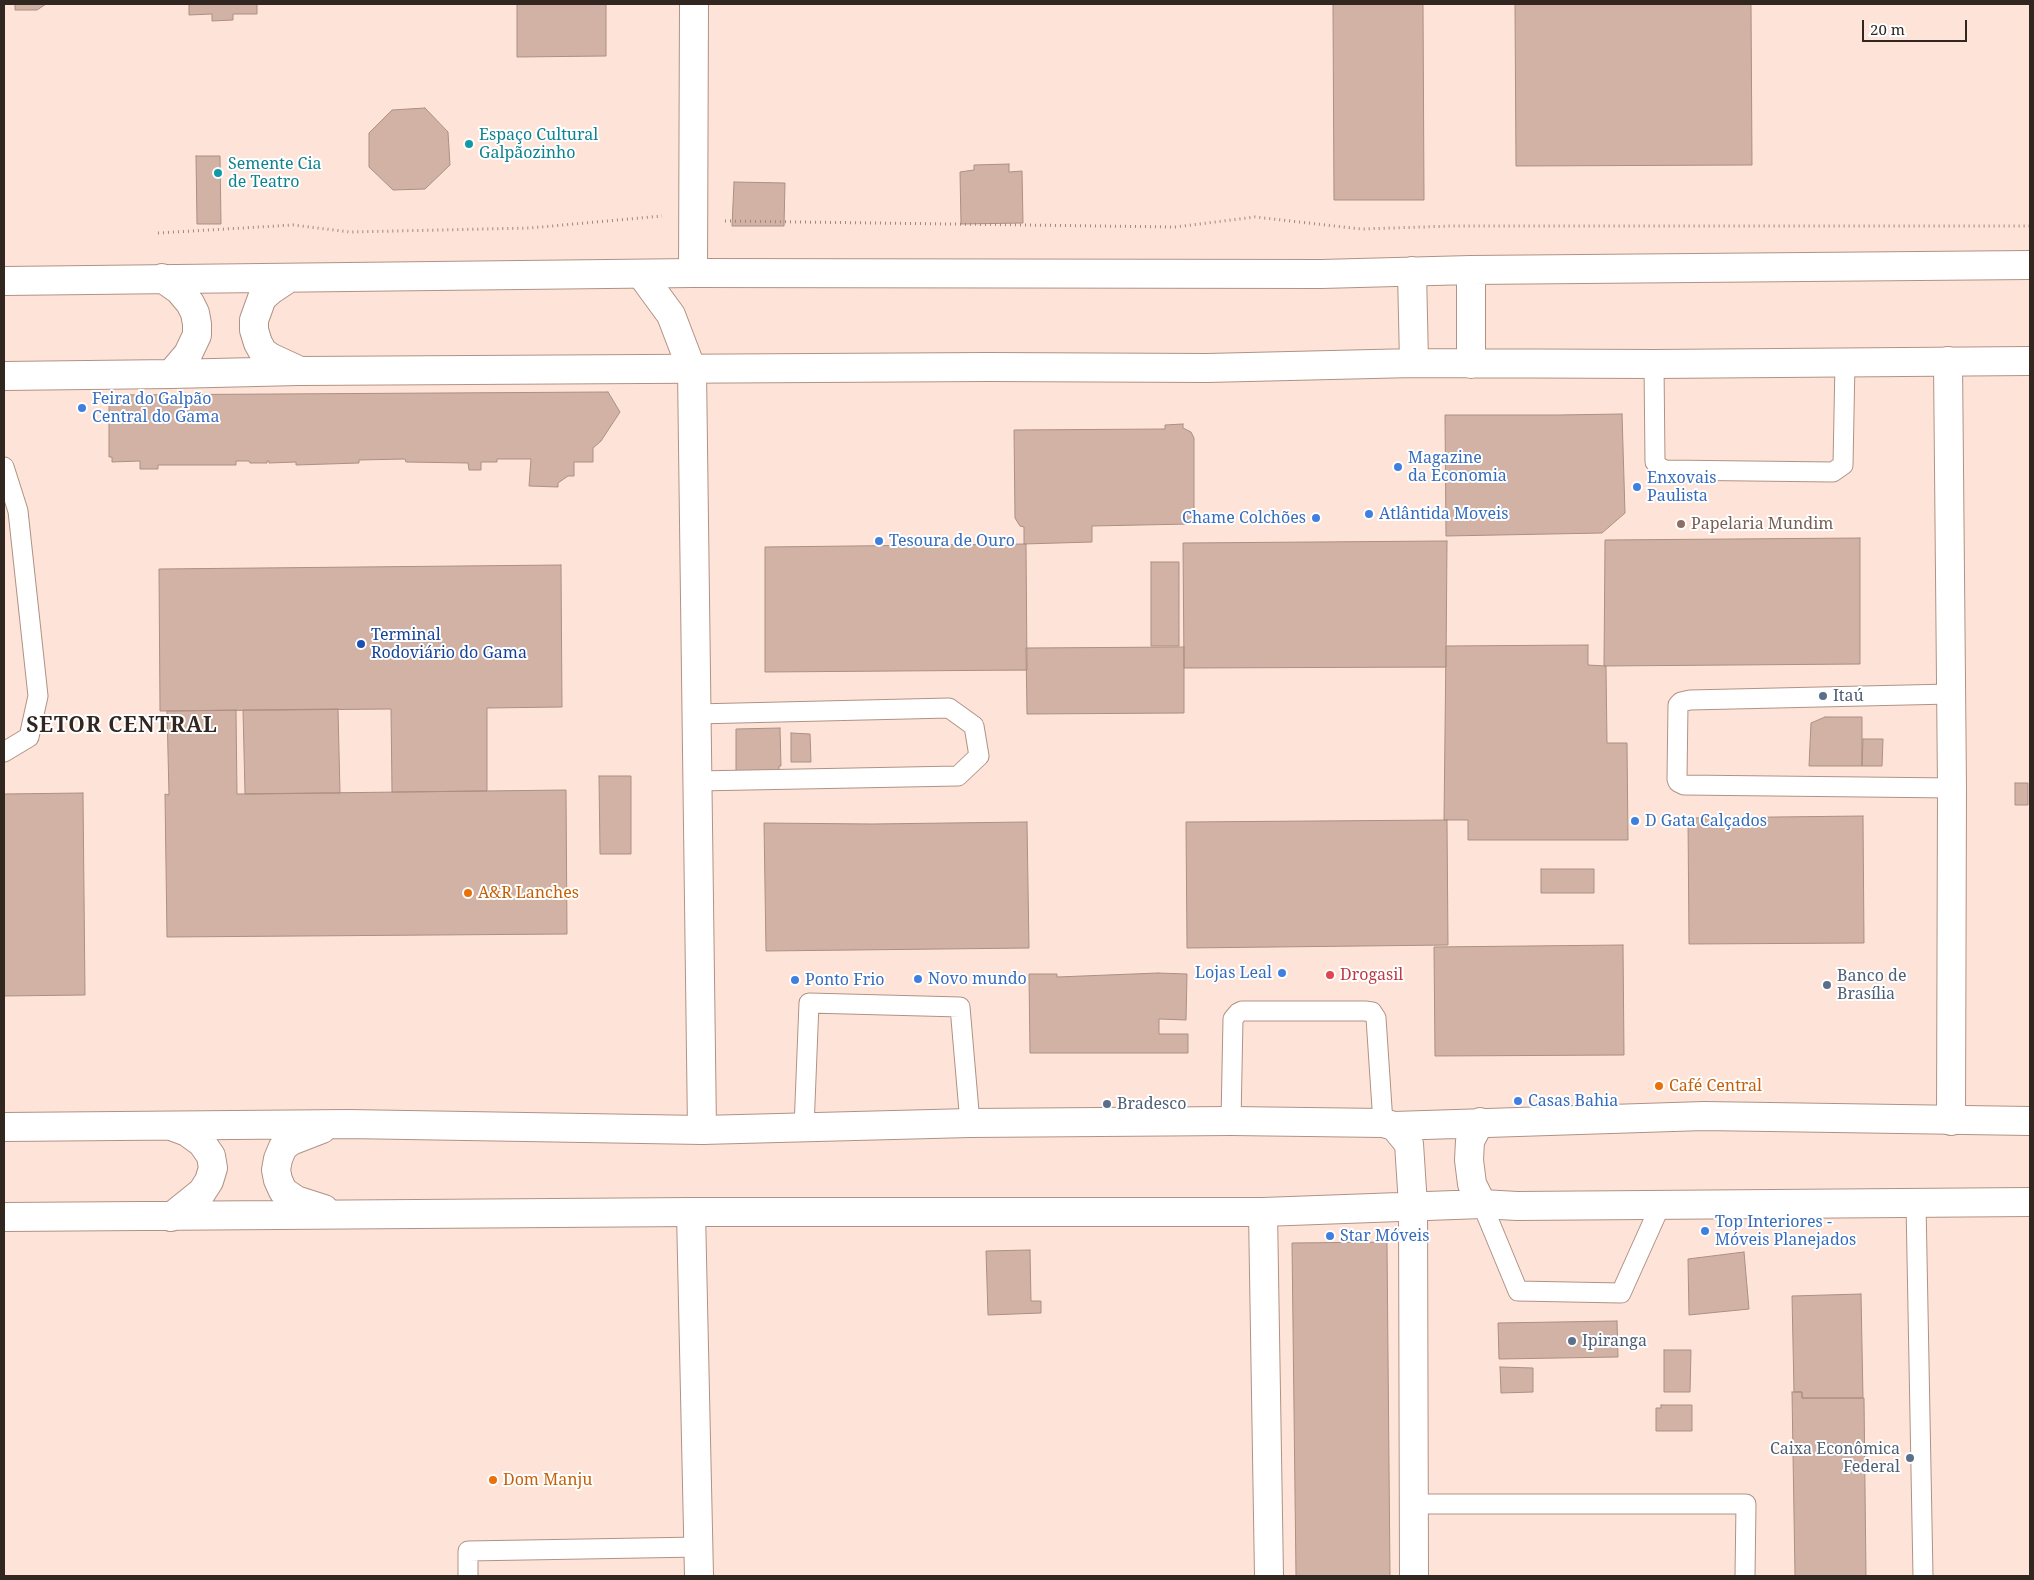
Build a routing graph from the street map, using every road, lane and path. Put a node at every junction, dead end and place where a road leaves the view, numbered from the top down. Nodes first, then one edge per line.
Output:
1 (694, 4) edge
2 (692, 221) junction
3 (2030, 226) edge
4 (158, 233) dead end
5 (2030, 265) edge
6 (1471, 270) junction
7 (1412, 271) junction
8 (693, 273) junction
9 (641, 274) junction
10 (162, 278) junction
11 (289, 278) junction
12 (4, 281) edge
13 (1948, 361) junction
14 (2030, 361) edge
15 (1845, 362) junction
16 (1414, 363) junction
17 (1471, 364) junction
18 (1654, 364) junction
19 (299, 370) junction
20 (692, 370) junction
21 (172, 374) junction
22 (4, 376) edge
23 (4, 467) edge
24 (1950, 694) junction
25 (696, 714) junction
26 (4, 752) edge
27 (697, 782) junction
28 (1952, 788) junction
29 (1231, 1121) junction
30 (1951, 1121) junction
31 (2030, 1121) edge
32 (1480, 1122) junction
33 (970, 1123) junction
34 (348, 1124) junction
35 (1389, 1124) junction
36 (169, 1125) junction
37 (4, 1127) edge
38 (804, 1128) junction
39 (702, 1130) junction
40 (2030, 1202) edge
41 (1916, 1203) junction
42 (1482, 1204) junction
43 (1661, 1204) junction
44 (1413, 1206) junction
45 (691, 1212) junction
46 (1263, 1212) junction
47 (352, 1213) junction
48 (4, 1217) edge
49 (171, 1217) junction
50 (1414, 1504) junction
51 (699, 1547) junction
52 (468, 1576) edge
53 (700, 1576) edge
54 (1269, 1576) edge
55 (1414, 1576) edge
56 (1746, 1576) edge
57 (1923, 1576) edge

1 - 2 main road
2 - 3 path
2 - 4 path
2 - 8 main road
5 - 6 main road
6 - 7 main road
6 - 17 main road
7 - 8 main road
7 - 16 main road
8 - 9 main road
9 - 11 main road
9 - 20 main road
10 - 11 main road
10 - 12 main road
10 - 21 main road
11 - 19 main road
13 - 14 main road
13 - 15 main road
13 - 24 main road
15 - 18 main road
15 - 18 lane
16 - 17 main road
16 - 20 main road
17 - 18 main road
19 - 20 main road
19 - 21 main road
20 - 25 main road
21 - 22 main road
23 - 26 lane
24 - 28 main road
24 - 28 lane
25 - 27 main road
25 - 27 lane
27 - 39 main road
28 - 30 main road
29 - 33 main road
29 - 35 main road
29 - 35 lane
30 - 31 main road
30 - 32 main road
32 - 35 main road
32 - 42 main road
33 - 38 main road
33 - 38 lane
34 - 36 main road
34 - 39 main road
34 - 47 main road
35 - 44 main road
36 - 37 main road
36 - 49 main road
38 - 39 main road
40 - 41 main road
41 - 43 main road
41 - 57 lane
42 - 43 main road
42 - 43 lane
42 - 44 main road
44 - 46 main road
44 - 50 main road
45 - 46 main road
45 - 47 main road
45 - 51 main road
46 - 54 main road
47 - 49 main road
48 - 49 main road
50 - 55 main road
50 - 56 lane
51 - 52 lane
51 - 53 main road

